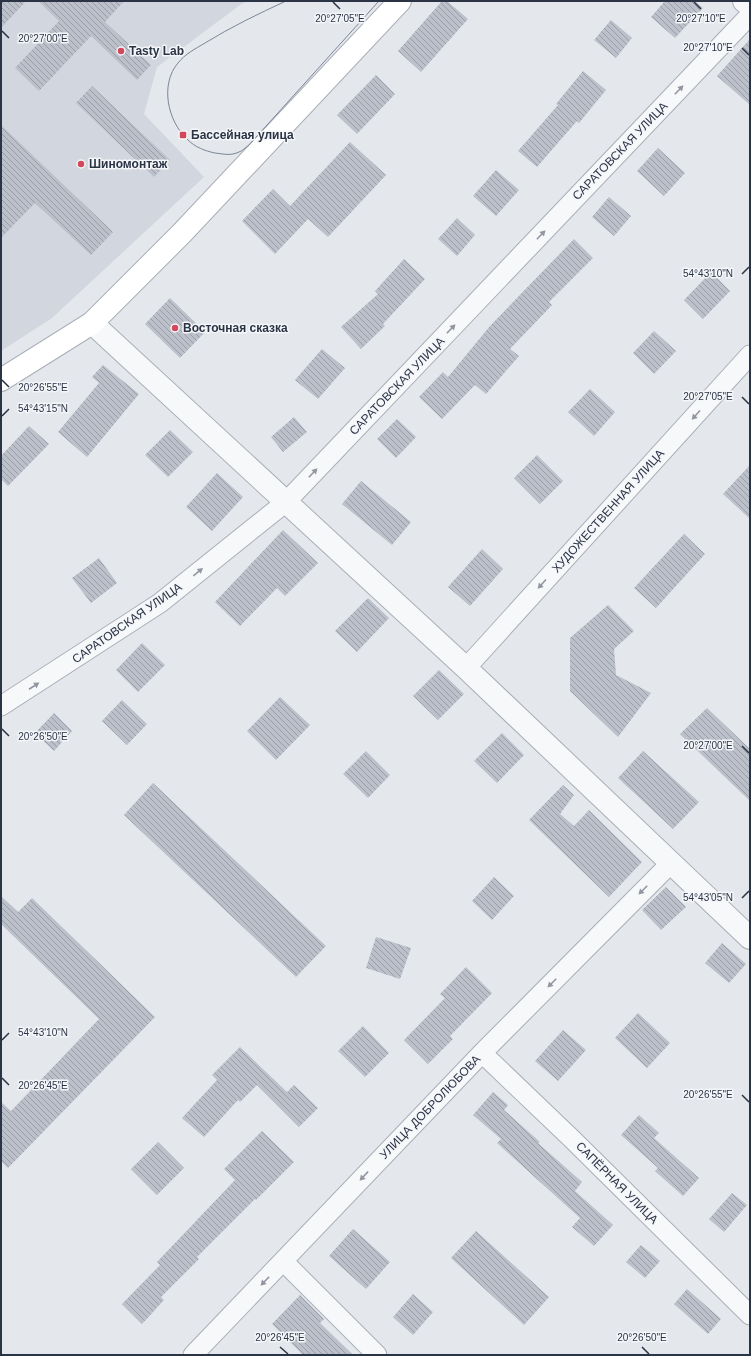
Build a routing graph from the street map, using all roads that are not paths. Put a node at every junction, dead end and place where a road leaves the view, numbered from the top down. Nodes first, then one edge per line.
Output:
1 (400, 1) edge
2 (744, 1) edge
3 (750, 6) edge
4 (750, 15) edge
5 (92, 323) junction
6 (750, 355) edge
7 (1, 380) edge
8 (286, 502) junction
9 (466, 668) junction
10 (1, 706) edge
11 (671, 863) junction
12 (750, 938) edge
13 (482, 1053) junction
14 (284, 1261) junction
15 (750, 1315) edge
16 (193, 1355) edge
17 (377, 1355) edge

1 - 5 main road
2 - 3 street
8 -> 4 street, САРАТОВСКАЯ УЛИЦА
5 - 7 main road
5 - 8 street
6 -> 9 street, ХУДОЖЕСТВЕННАЯ УЛИЦА
8 - 9 street
10 -> 8 street, САРАТОВСКАЯ УЛИЦА
9 - 11 street
11 - 12 street
11 -> 13 street, УЛИЦА ДОБРОЛЮБОВА
13 -> 14 street, УЛИЦА ДОБРОЛЮБОВА
13 - 15 street, САПЁРНАЯ УЛИЦА
14 -> 16 street, УЛИЦА ДОБРОЛЮБОВА
14 - 17 street

